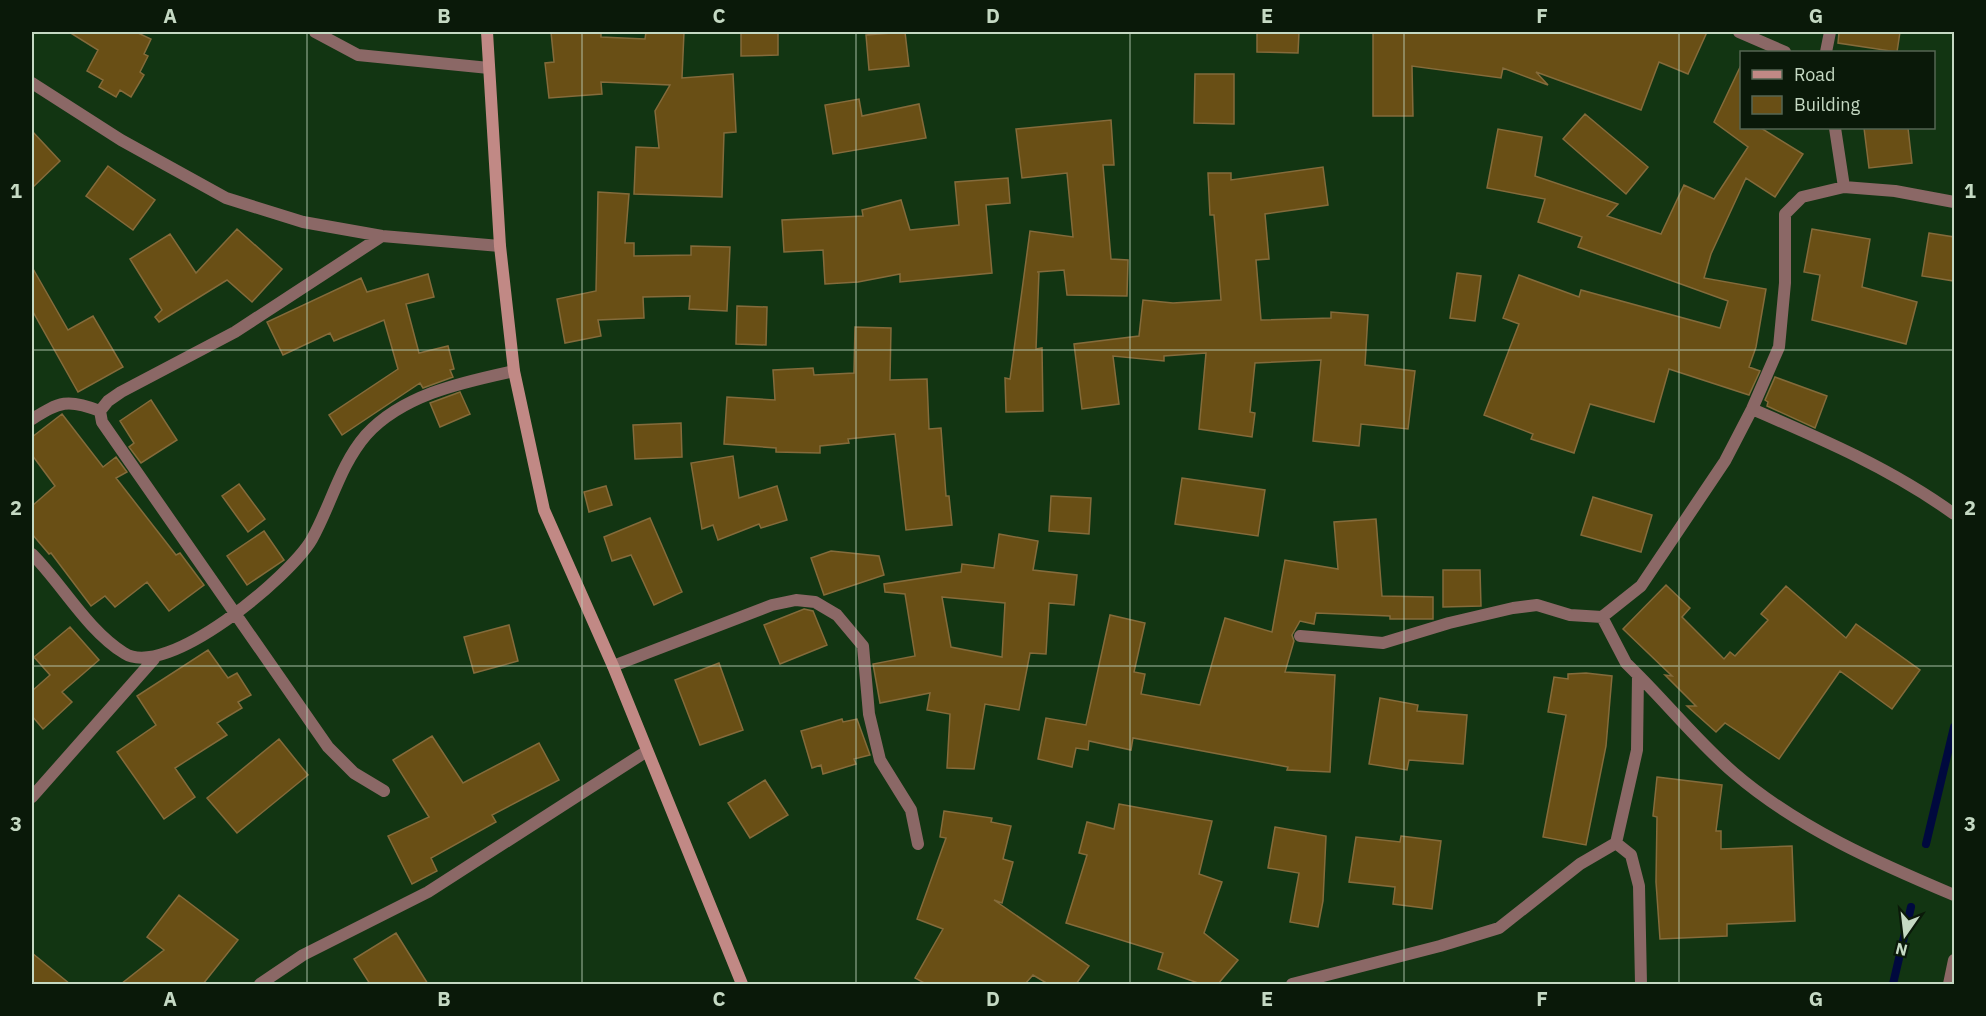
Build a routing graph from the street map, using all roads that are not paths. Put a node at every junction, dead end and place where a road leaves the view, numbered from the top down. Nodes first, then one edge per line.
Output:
1 (315, 32) edge
2 (487, 32) edge
3 (1739, 32) edge
4 (1830, 32) edge
5 (1783, 51) edge
6 (1826, 51) edge
7 (489, 68) junction
8 (32, 83) edge
9 (1834, 129) edge
10 (1844, 187) junction
11 (1954, 202) edge
12 (382, 236) junction
13 (500, 246) junction
14 (514, 371) junction
15 (1752, 409) junction
16 (100, 411) junction
17 (32, 419) edge
18 (1954, 514) edge
19 (32, 554) edge
20 (236, 613) junction
21 (1602, 617) junction
22 (1300, 636) dead end
23 (154, 659) junction
24 (612, 666) junction
25 (1638, 675) junction
26 (647, 751) junction
27 (384, 791) dead end
28 (32, 797) edge
29 (1616, 843) junction
30 (918, 844) dead end
31 (1954, 895) edge
32 (1954, 960) edge
33 (260, 984) edge
34 (742, 984) edge
35 (1292, 984) edge
36 (1641, 984) edge
37 (1949, 984) edge

1 - 7 street
2 - 7 main road
3 - 5 street
4 - 6 street
7 - 13 main road
8 - 12 street
9 - 10 street
10 - 11 street
10 - 15 street
12 - 13 street
12 - 16 street
13 - 14 main road
14 - 20 street
14 - 24 main road
15 - 18 street
15 - 21 street
16 - 17 street
16 - 20 street
19 - 23 street
20 - 23 street
20 - 27 street
21 - 22 street
21 - 25 street
23 - 28 street
24 - 26 main road
24 - 30 street
25 - 29 street
25 - 31 street
26 - 33 street
26 - 34 main road
29 - 35 street
29 - 36 street
32 - 37 street

